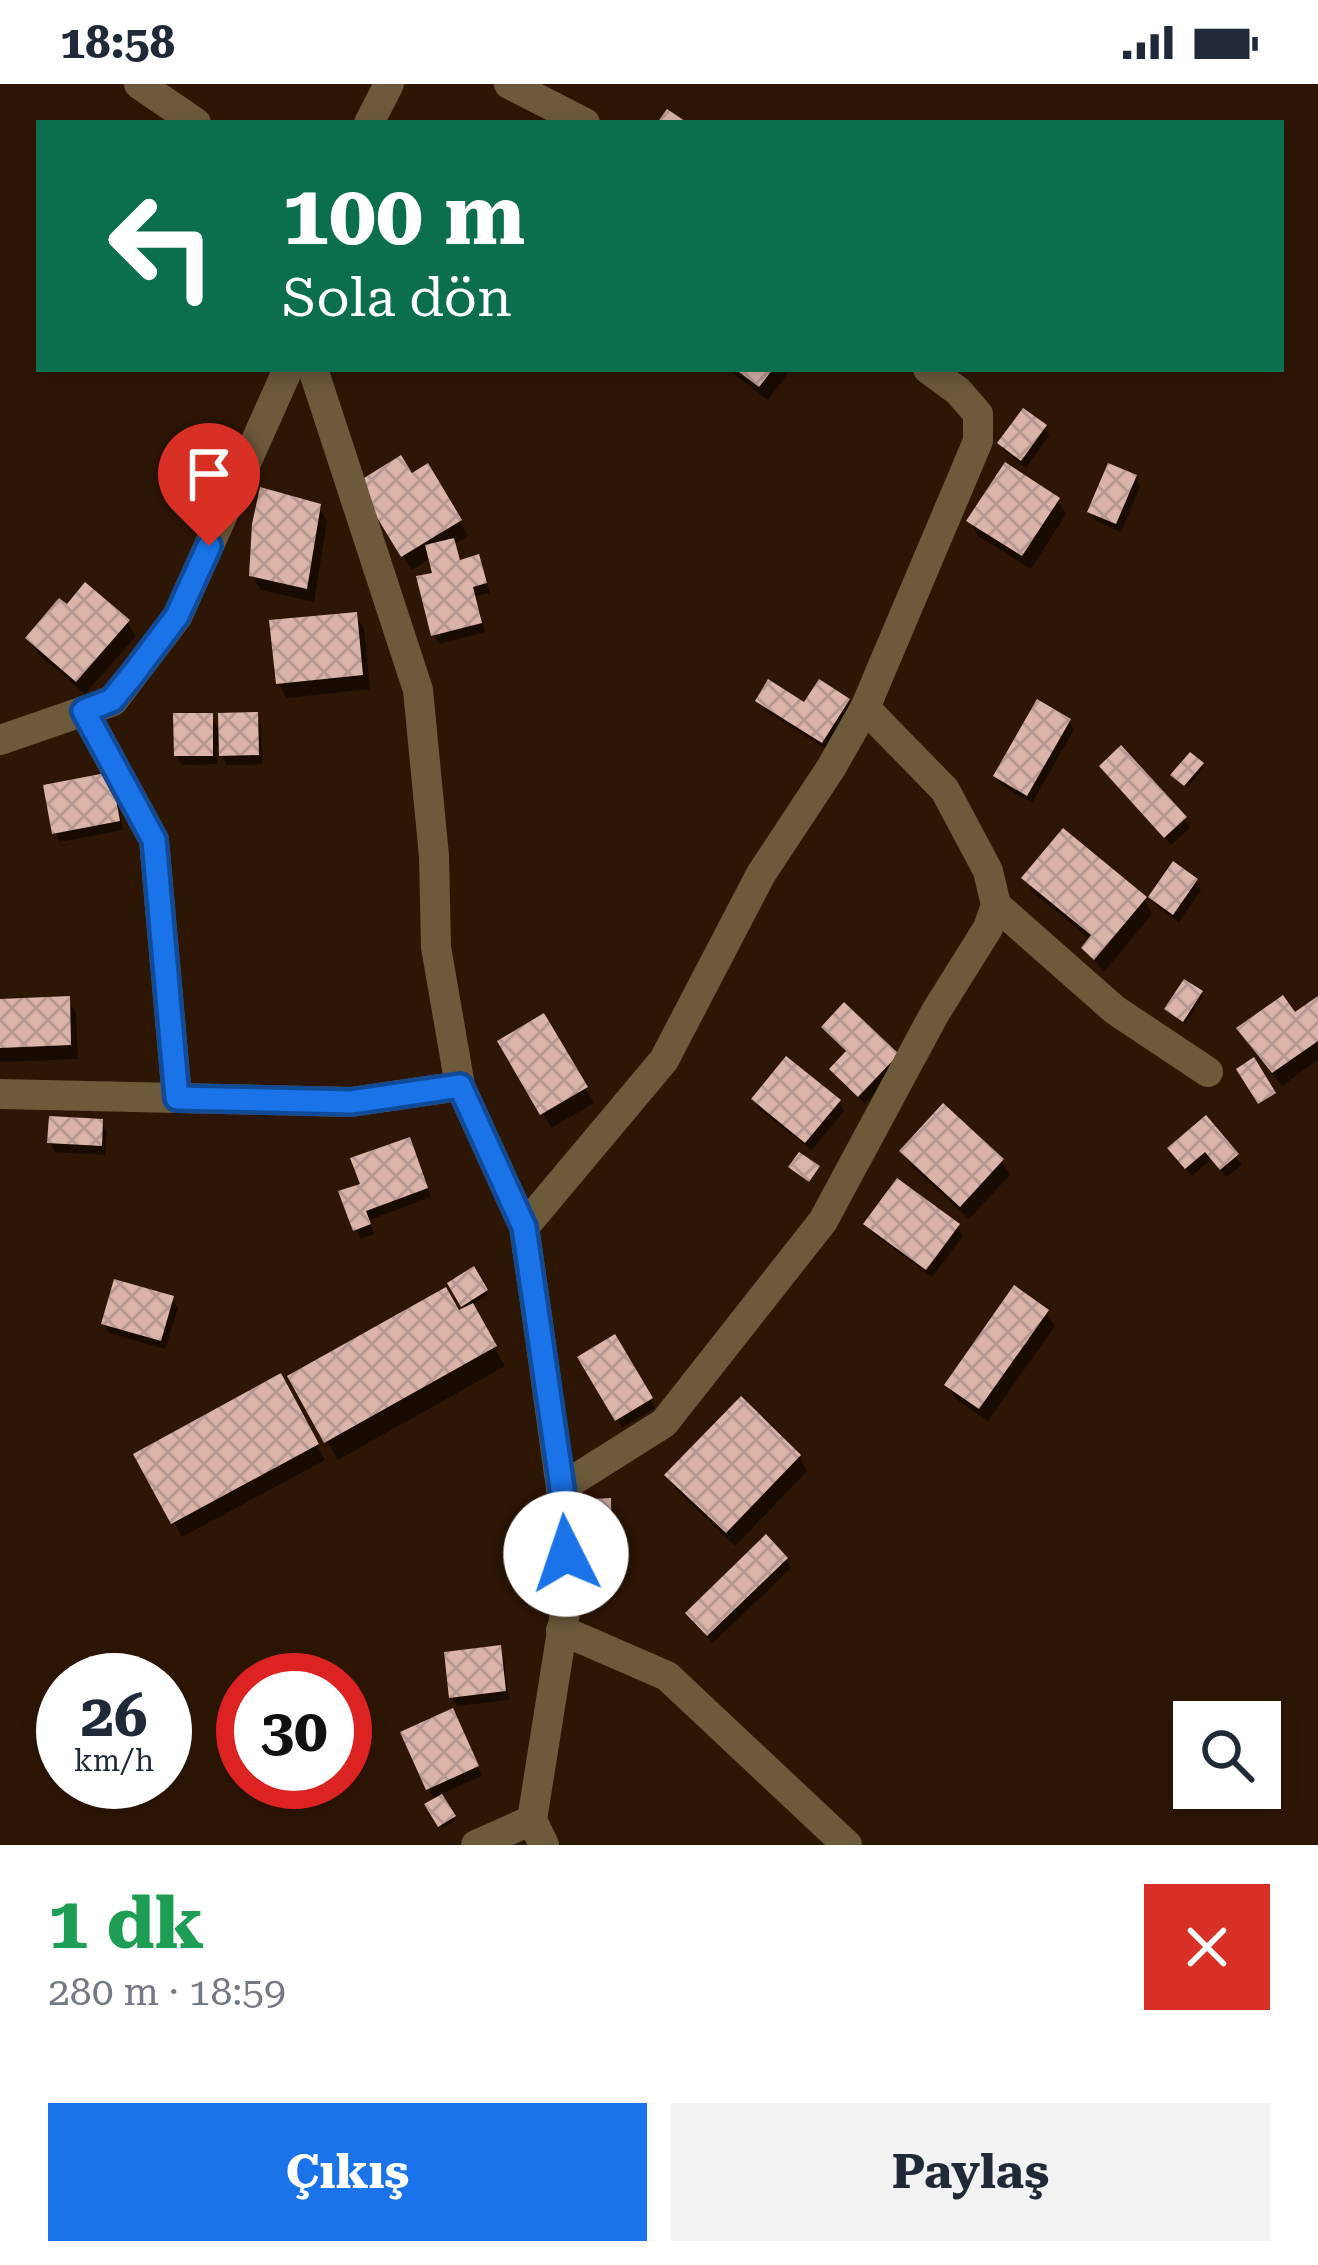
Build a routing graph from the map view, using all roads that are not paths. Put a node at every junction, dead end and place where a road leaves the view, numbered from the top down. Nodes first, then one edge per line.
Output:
1 (139, 84) edge
2 (389, 84) edge
3 (508, 84) edge
4 (192, 120) edge
5 (371, 120) edge
6 (579, 120) edge
7 (287, 372) edge
8 (314, 372) edge
9 (932, 372) edge
10 (865, 708) junction
11 (84, 711) junction
12 (0, 740) edge
13 (996, 905) junction
14 (1208, 1072) dead end
15 (460, 1086) junction
16 (0, 1094) edge
17 (177, 1098) junction
18 (524, 1227) junction
19 (562, 1488) junction
20 (561, 1630) junction
21 (538, 1832) edge
22 (476, 1845) edge
23 (847, 1845) edge

1 - 4 street
2 - 5 street
3 - 6 street
7 - 11 street
8 - 15 street
9 - 10 street
10 - 13 street
10 - 18 street
11 - 12 street
11 - 17 street
13 - 14 street
13 - 19 street
15 - 17 street
15 - 18 street
16 - 17 street
18 - 19 street
19 - 20 street
20 - 21 street
20 - 23 street
21 - 22 street

